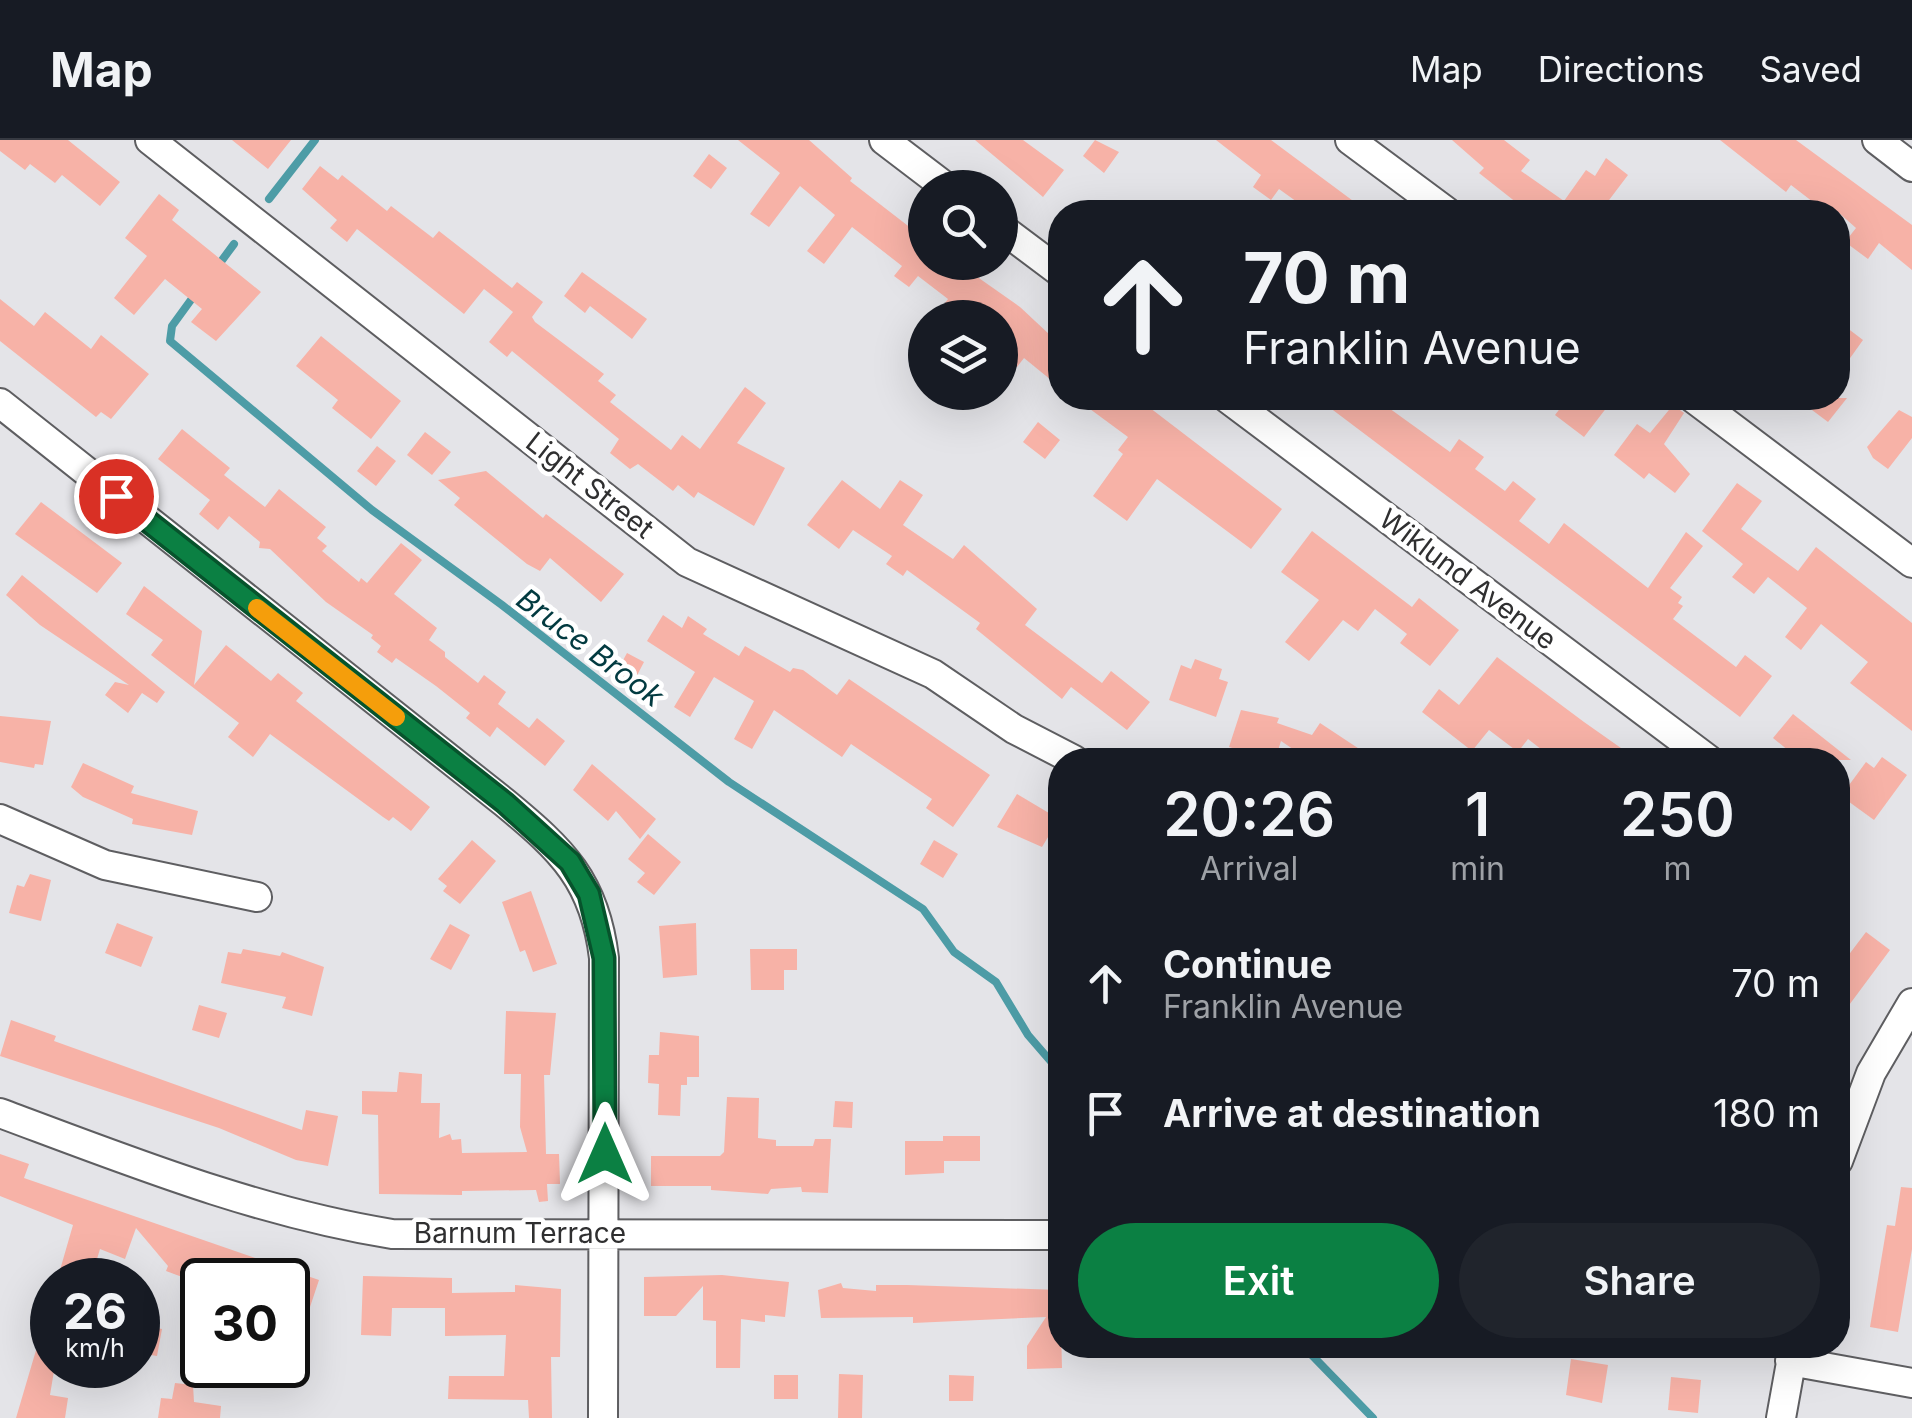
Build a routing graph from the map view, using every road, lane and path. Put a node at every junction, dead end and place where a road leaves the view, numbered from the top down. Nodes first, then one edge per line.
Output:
1 (150, 140) edge
2 (884, 140) edge
3 (1350, 140) edge
4 (1877, 140) edge
5 (1912, 167) edge
6 (923, 170) edge
7 (1431, 200) edge
8 (1018, 240) edge
9 (1048, 263) edge
10 (0, 403) edge
11 (1242, 410) edge
12 (1708, 410) edge
13 (1912, 563) edge
14 (1051, 748) edge
15 (1693, 748) edge
16 (0, 820) edge
17 (257, 897) dead end
18 (1912, 1003) edge
19 (0, 1113) edge
20 (1850, 1129) edge
21 (605, 1232) junction
22 (1048, 1235) edge
23 (1791, 1358) edge
24 (1812, 1358) edge
25 (1912, 1383) edge
26 (604, 1418) edge
27 (1781, 1418) edge

1 - 14 street, Light Street
2 - 6 street
3 - 7 street
4 - 5 street
8 - 9 street
10 - 21 street
11 - 15 street, Wiklund Avenue
12 - 13 street
16 - 17 street
18 - 20 street
19 - 21 street, Barnum Terrace
21 - 22 street, Barnum Terrace
21 - 26 street
23 - 27 street
24 - 25 street

